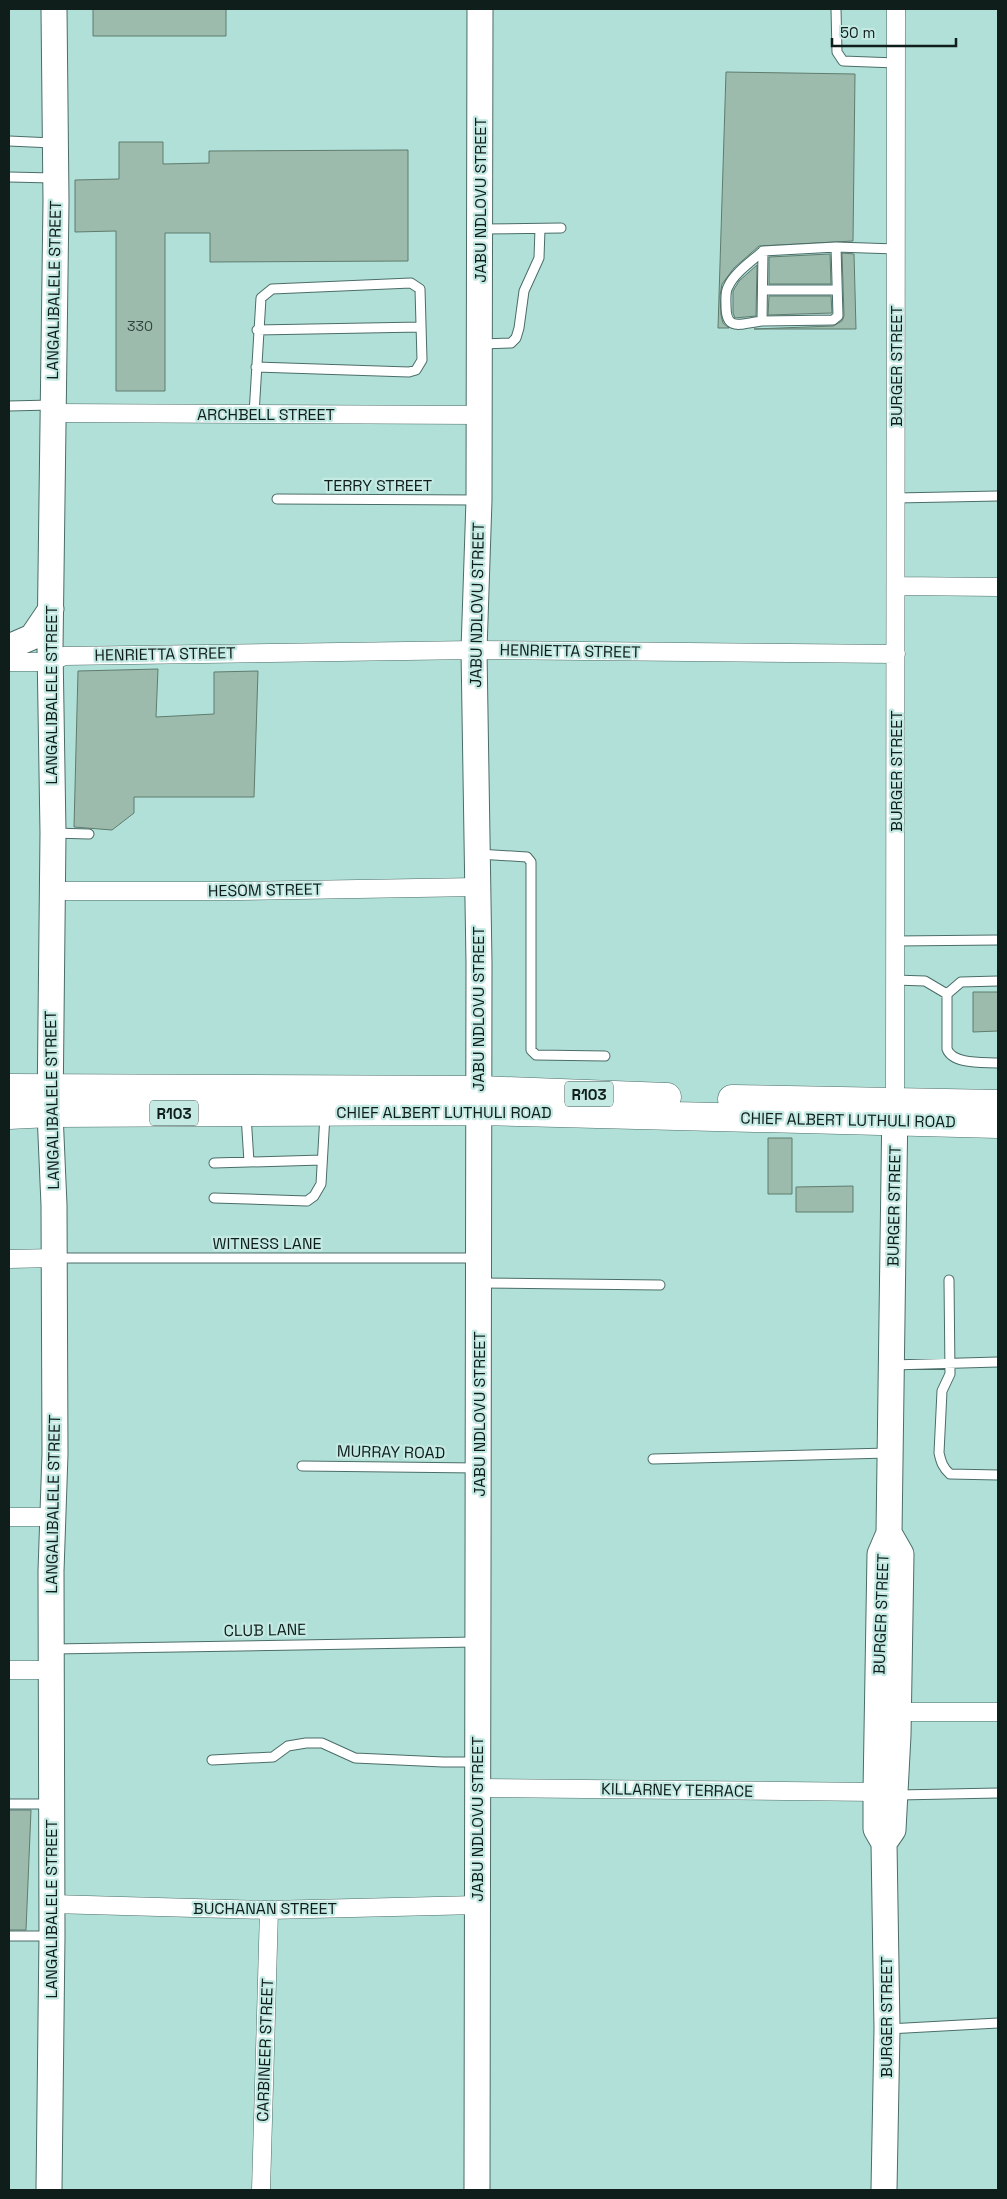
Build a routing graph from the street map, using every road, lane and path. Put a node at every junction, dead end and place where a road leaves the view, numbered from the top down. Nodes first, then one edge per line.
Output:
1 (54, 9) edge
2 (480, 9) edge
3 (836, 9) edge
4 (896, 9) edge
5 (896, 63) junction
6 (9, 141) edge
7 (56, 143) junction
8 (9, 177) edge
9 (55, 178) junction
10 (480, 228) junction
11 (561, 228) dead end
12 (540, 229) junction
13 (836, 247) junction
14 (896, 249) junction
15 (763, 251) junction
16 (763, 290) junction
17 (836, 290) junction
18 (762, 321) junction
19 (421, 327) junction
20 (257, 330) junction
21 (479, 344) junction
22 (256, 367) junction
23 (9, 406) edge
24 (53, 409) junction
25 (254, 414) junction
26 (479, 415) junction
27 (998, 496) edge
28 (896, 498) junction
29 (277, 499) dead end
30 (479, 500) junction
31 (896, 586) junction
32 (998, 588) edge
33 (51, 609) junction
34 (9, 647) edge
35 (474, 650) junction
36 (896, 654) junction
37 (55, 655) junction
38 (9, 662) edge
39 (53, 833) junction
40 (89, 834) dead end
41 (476, 853) junction
42 (477, 887) junction
43 (52, 891) junction
44 (998, 940) edge
45 (896, 941) junction
46 (895, 980) junction
47 (998, 981) edge
48 (947, 994) junction
49 (605, 1056) dead end
50 (998, 1063) edge
51 (9, 1088) edge
52 (50, 1100) junction
53 (479, 1100) junction
54 (998, 1104) edge
55 (894, 1111) junction
56 (246, 1112) junction
57 (325, 1112) junction
58 (9, 1116) edge
59 (998, 1124) edge
60 (322, 1160) junction
61 (249, 1162) junction
62 (214, 1163) dead end
63 (214, 1198) dead end
64 (54, 1258) junction
65 (479, 1258) junction
66 (9, 1259) edge
67 (949, 1280) dead end
68 (479, 1283) junction
69 (660, 1285) dead end
70 (998, 1362) edge
71 (950, 1363) junction
72 (892, 1365) junction
73 (890, 1453) junction
74 (653, 1459) dead end
75 (302, 1466) dead end
76 (479, 1468) junction
77 (998, 1474) edge
78 (9, 1517) edge
79 (52, 1517) junction
80 (478, 1642) junction
81 (52, 1660) junction
82 (9, 1670) edge
83 (888, 1712) junction
84 (998, 1712) edge
85 (212, 1760) dead end
86 (477, 1762) junction
87 (478, 1788) junction
88 (998, 1793) edge
89 (885, 1794) junction
90 (9, 1804) edge
91 (51, 1804) junction
92 (52, 1904) junction
93 (478, 1905) junction
94 (269, 1910) junction
95 (9, 1936) edge
96 (52, 1936) junction
97 (998, 2023) edge
98 (887, 2029) junction
99 (50, 2190) edge
100 (261, 2190) edge
101 (477, 2190) edge
102 (884, 2190) edge

1 - 7 street, LANGALIBALELE STREET
2 - 10 street, JABU NDLOVU STREET
3 - 5 lane
4 - 5 street, BURGER STREET
5 - 14 street, BURGER STREET
6 - 7 lane
7 - 9 street, LANGALIBALELE STREET
8 - 9 lane
9 - 24 street, LANGALIBALELE STREET
10 - 12 lane
10 - 21 street, JABU NDLOVU STREET
11 - 12 lane
12 - 21 lane
13 - 14 lane
13 - 15 lane
13 - 17 lane
14 - 28 street, BURGER STREET
15 - 16 lane
15 - 18 lane
16 - 17 lane
16 - 18 lane
17 - 18 lane
19 - 20 lane
19 - 20 lane
19 - 22 lane
20 - 22 lane
21 - 26 street, JABU NDLOVU STREET
22 - 25 lane
23 - 24 lane
24 - 25 street, ARCHBELL STREET
24 - 33 street, LANGALIBALELE STREET
25 - 26 street, ARCHBELL STREET
26 - 30 street, JABU NDLOVU STREET
27 - 28 lane
28 - 31 street, BURGER STREET
29 - 30 lane, TERRY STREET
30 - 35 street, JABU NDLOVU STREET
31 - 32 street
31 - 36 street, BURGER STREET
33 - 34 street
33 - 37 street, LANGALIBALELE STREET
34 - 37 street, HENRIETTA STREET
35 - 36 street, HENRIETTA STREET
35 - 37 street, HENRIETTA STREET
35 - 41 street, JABU NDLOVU STREET
36 - 45 street, BURGER STREET
37 - 38 street, HENRIETTA STREET
37 - 39 street, LANGALIBALELE STREET
39 - 40 lane
39 - 43 street, LANGALIBALELE STREET
41 - 42 street, JABU NDLOVU STREET
41 - 49 lane
42 - 43 street, HESOM STREET
42 - 53 street, JABU NDLOVU STREET
43 - 52 street, LANGALIBALELE STREET
44 - 45 lane
45 - 46 street, BURGER STREET
46 - 48 lane
46 - 55 street, BURGER STREET
47 - 48 lane
48 - 50 lane
51 - 52 main road, CHIEF ALBERT LUTHULI ROAD / R103
52 - 53 main road, CHIEF ALBERT LUTHULI ROAD / R103
52 - 56 main road, CHIEF ALBERT LUTHULI ROAD / R103
52 - 58 main road, CHIEF ALBERT LUTHULI ROAD / R103
52 - 64 street, LANGALIBALELE STREET
53 - 55 main road, CHIEF ALBERT LUTHULI ROAD / R103
53 - 57 main road, CHIEF ALBERT LUTHULI ROAD / R103
53 - 65 street, JABU NDLOVU STREET
54 - 55 main road, CHIEF ALBERT LUTHULI ROAD / R103
55 - 59 main road, CHIEF ALBERT LUTHULI ROAD / R103
55 - 72 street, BURGER STREET
56 - 57 main road, CHIEF ALBERT LUTHULI ROAD / R103
56 - 61 lane
57 - 60 lane
60 - 61 lane
60 - 63 lane
61 - 62 lane
64 - 65 lane, WITNESS LANE
64 - 66 street
64 - 79 street, LANGALIBALELE STREET
65 - 68 street, JABU NDLOVU STREET
67 - 71 lane
68 - 69 lane
68 - 76 street, JABU NDLOVU STREET
70 - 71 lane
71 - 72 lane
71 - 77 lane
72 - 73 street, BURGER STREET
73 - 74 lane
73 - 83 street, BURGER STREET
75 - 76 lane, MURRAY ROAD
76 - 80 street, JABU NDLOVU STREET
78 - 79 street
79 - 81 street, LANGALIBALELE STREET
80 - 81 lane, CLUB LANE
80 - 86 street, JABU NDLOVU STREET
81 - 82 street
81 - 91 street, LANGALIBALELE STREET
83 - 84 street
83 - 89 street, BURGER STREET
85 - 86 lane
86 - 87 street, JABU NDLOVU STREET
87 - 89 street, KILLARNEY TERRACE
87 - 93 street, JABU NDLOVU STREET
88 - 89 lane
89 - 98 street, BURGER STREET
90 - 91 lane
91 - 92 street, LANGALIBALELE STREET
92 - 94 street, BUCHANAN STREET
92 - 96 street, LANGALIBALELE STREET
93 - 94 street, BUCHANAN STREET
93 - 101 street, JABU NDLOVU STREET
94 - 100 street, CARBINEER STREET
95 - 96 lane
96 - 99 street, LANGALIBALELE STREET
97 - 98 lane
98 - 102 street, BURGER STREET

